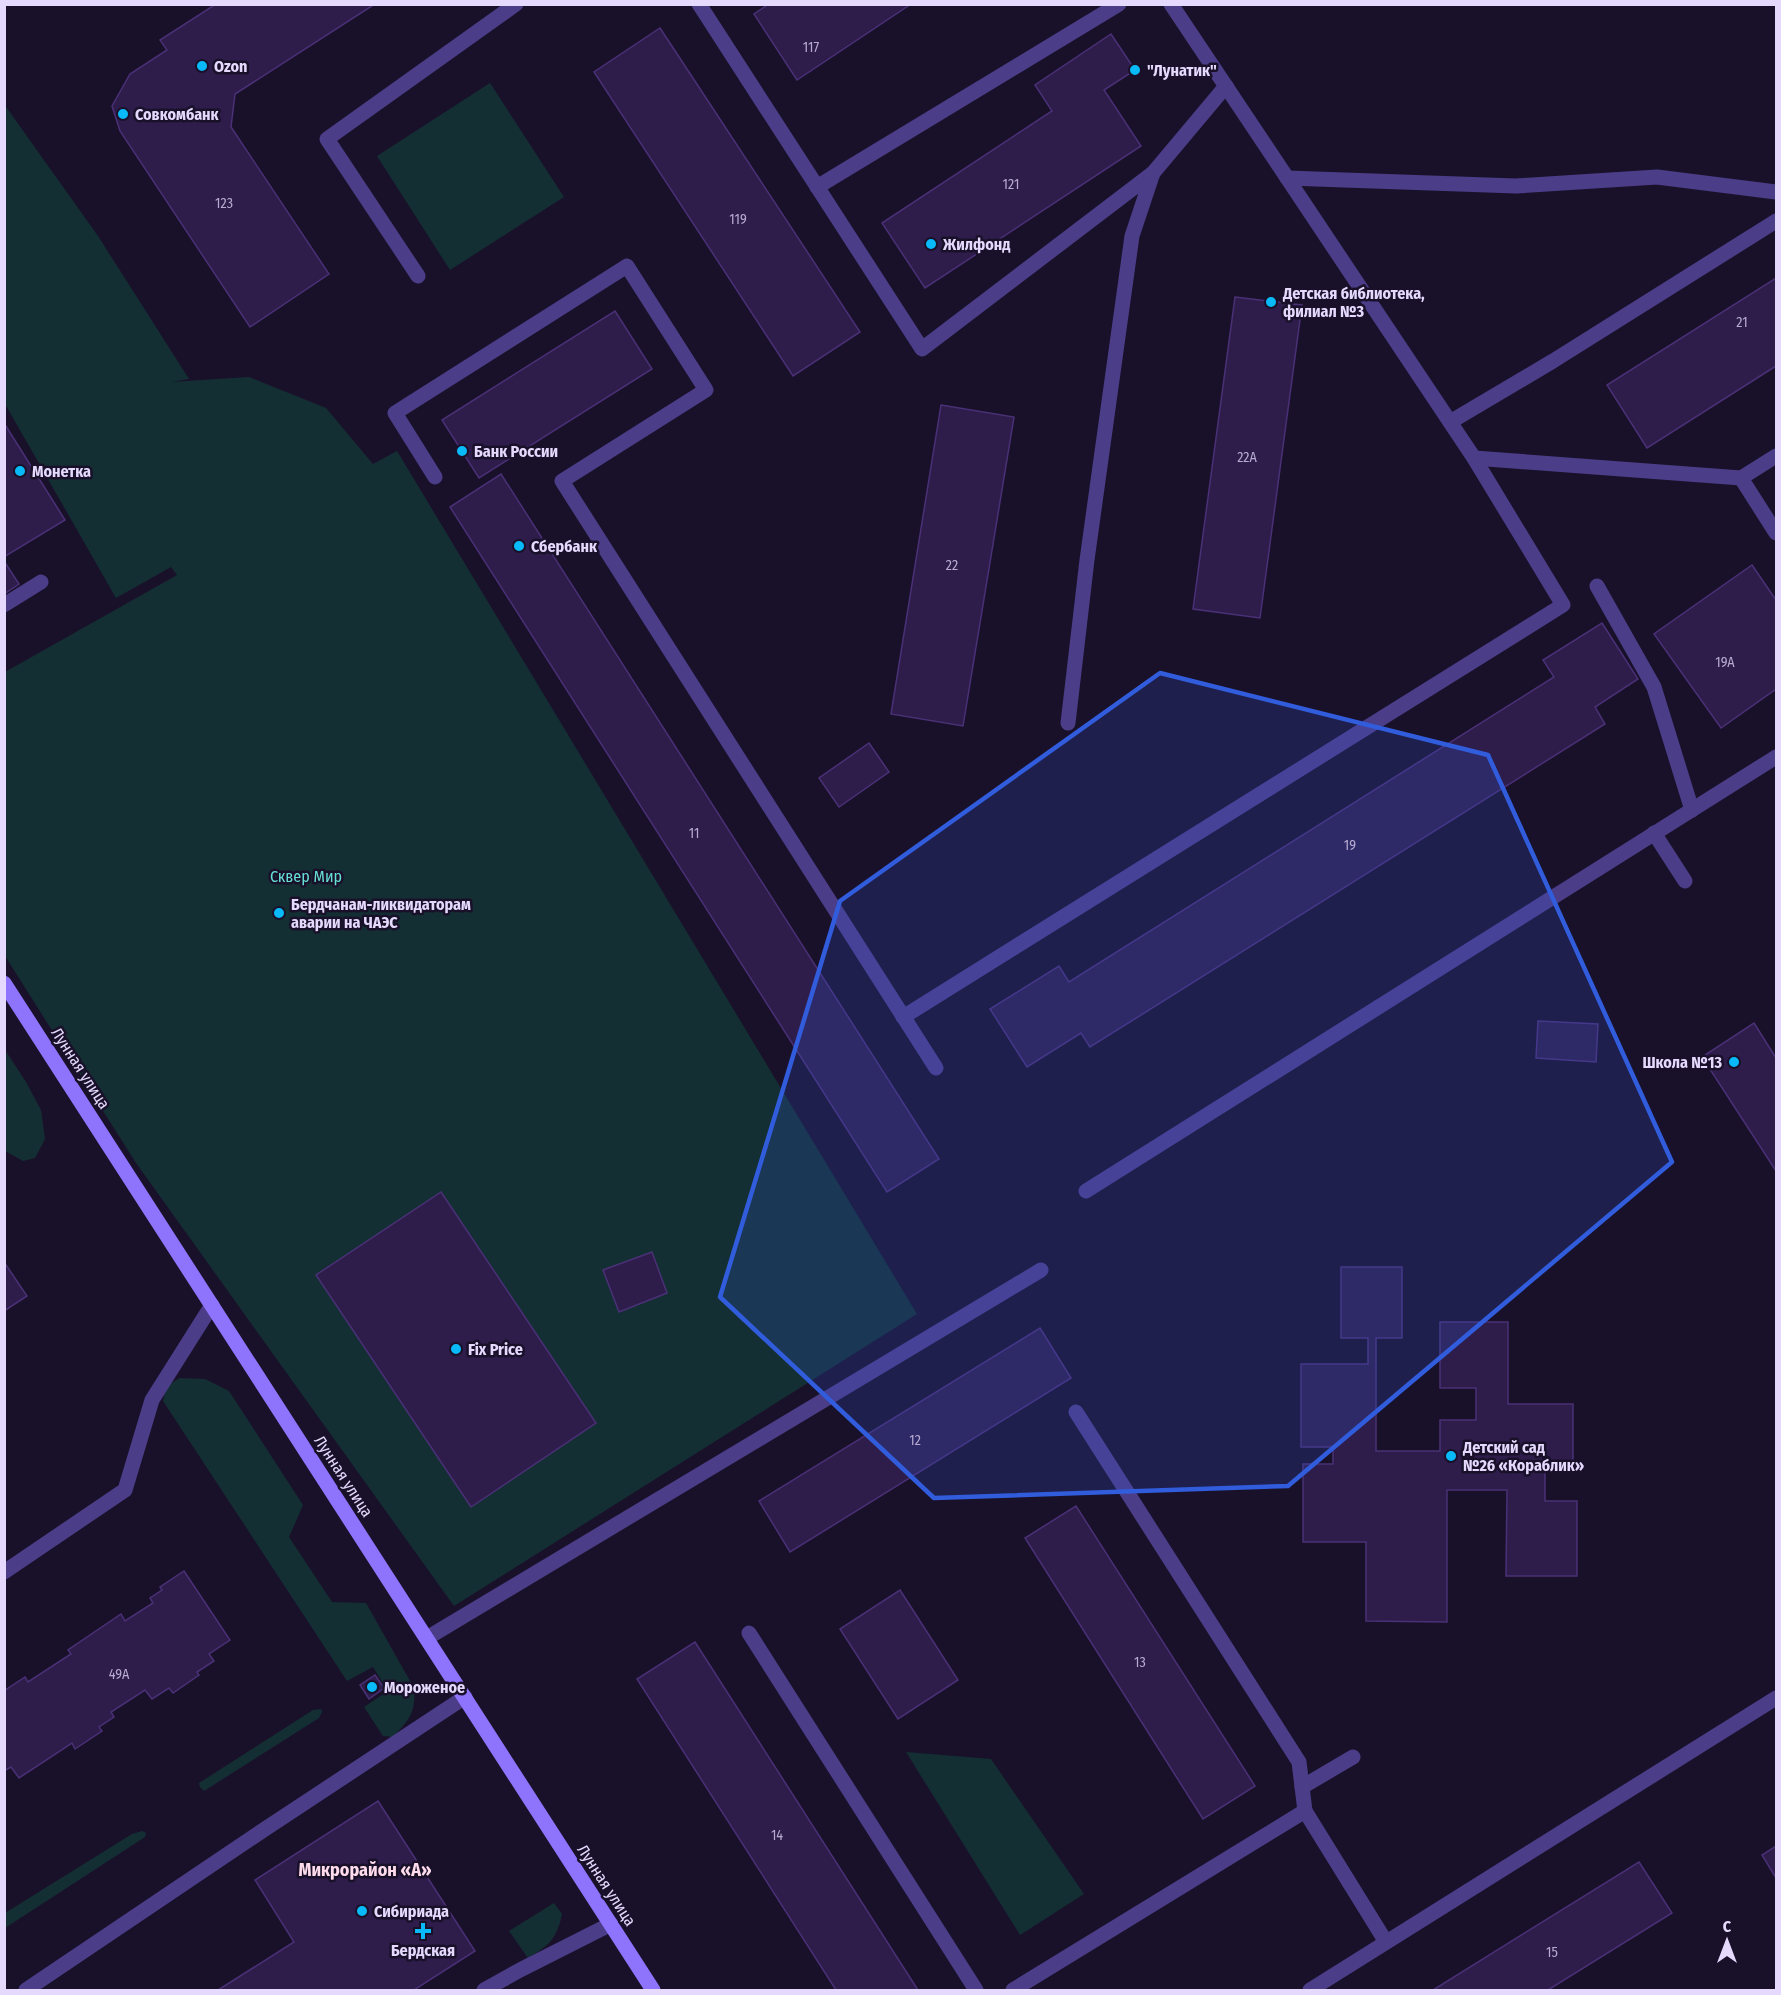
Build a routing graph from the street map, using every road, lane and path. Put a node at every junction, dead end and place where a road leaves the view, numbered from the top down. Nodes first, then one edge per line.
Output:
1 (516, 4) edge
2 (699, 4) edge
3 (1119, 4) edge
4 (1171, 4) edge
5 (1226, 87) junction
6 (1153, 173) junction
7 (1287, 178) junction
8 (817, 187) junction
9 (1776, 192) edge
10 (1776, 221) edge
11 (417, 276) dead end
12 (1450, 422) junction
13 (1776, 456) edge
14 (1474, 458) junction
15 (435, 477) dead end
16 (1741, 478) junction
17 (1776, 533) edge
18 (41, 582) dead end
19 (1597, 586) dead end
20 (4, 605) edge
21 (1068, 723) dead end
22 (1776, 757) edge
23 (1692, 810) junction
24 (1654, 834) junction
25 (1685, 881) dead end
26 (4, 982) edge
27 (903, 1017) junction
28 (936, 1068) dead end
29 (1086, 1191) dead end
30 (1041, 1270) dead end
31 (213, 1305) junction
32 (1076, 1412) dead end
33 (4, 1572) edge
34 (749, 1633) dead end
35 (427, 1638) junction
36 (465, 1697) junction
37 (1776, 1698) edge
38 (1353, 1757) dead end
39 (1302, 1787) junction
40 (1305, 1811) junction
41 (611, 1924) junction
42 (1386, 1942) junction
43 (26, 1990) edge
44 (484, 1990) edge
45 (653, 1990) edge
46 (976, 1990) edge
47 (1013, 1990) edge
48 (1310, 1990) edge

1 - 11 lane
2 - 8 lane
3 - 8 lane
4 - 5 lane
5 - 6 lane
5 - 7 lane
6 - 8 lane
6 - 21 lane
7 - 9 lane
7 - 12 lane
10 - 12 lane
12 - 14 lane
13 - 16 lane
14 - 16 lane
14 - 27 lane
15 - 27 lane
16 - 17 lane
18 - 20 lane
19 - 23 lane
22 - 23 lane
23 - 24 lane
24 - 25 lane
24 - 29 lane
26 - 31 street, Лунная улица
27 - 28 lane
30 - 35 lane
31 - 33 lane
31 - 35 street, Лунная улица
32 - 39 lane
34 - 46 lane
35 - 36 street, Лунная улица
36 - 41 street, Лунная улица
36 - 43 lane
37 - 42 lane
38 - 39 lane
39 - 40 lane
40 - 42 lane
40 - 47 lane
41 - 44 lane
41 - 45 street, Лунная улица
42 - 48 lane

